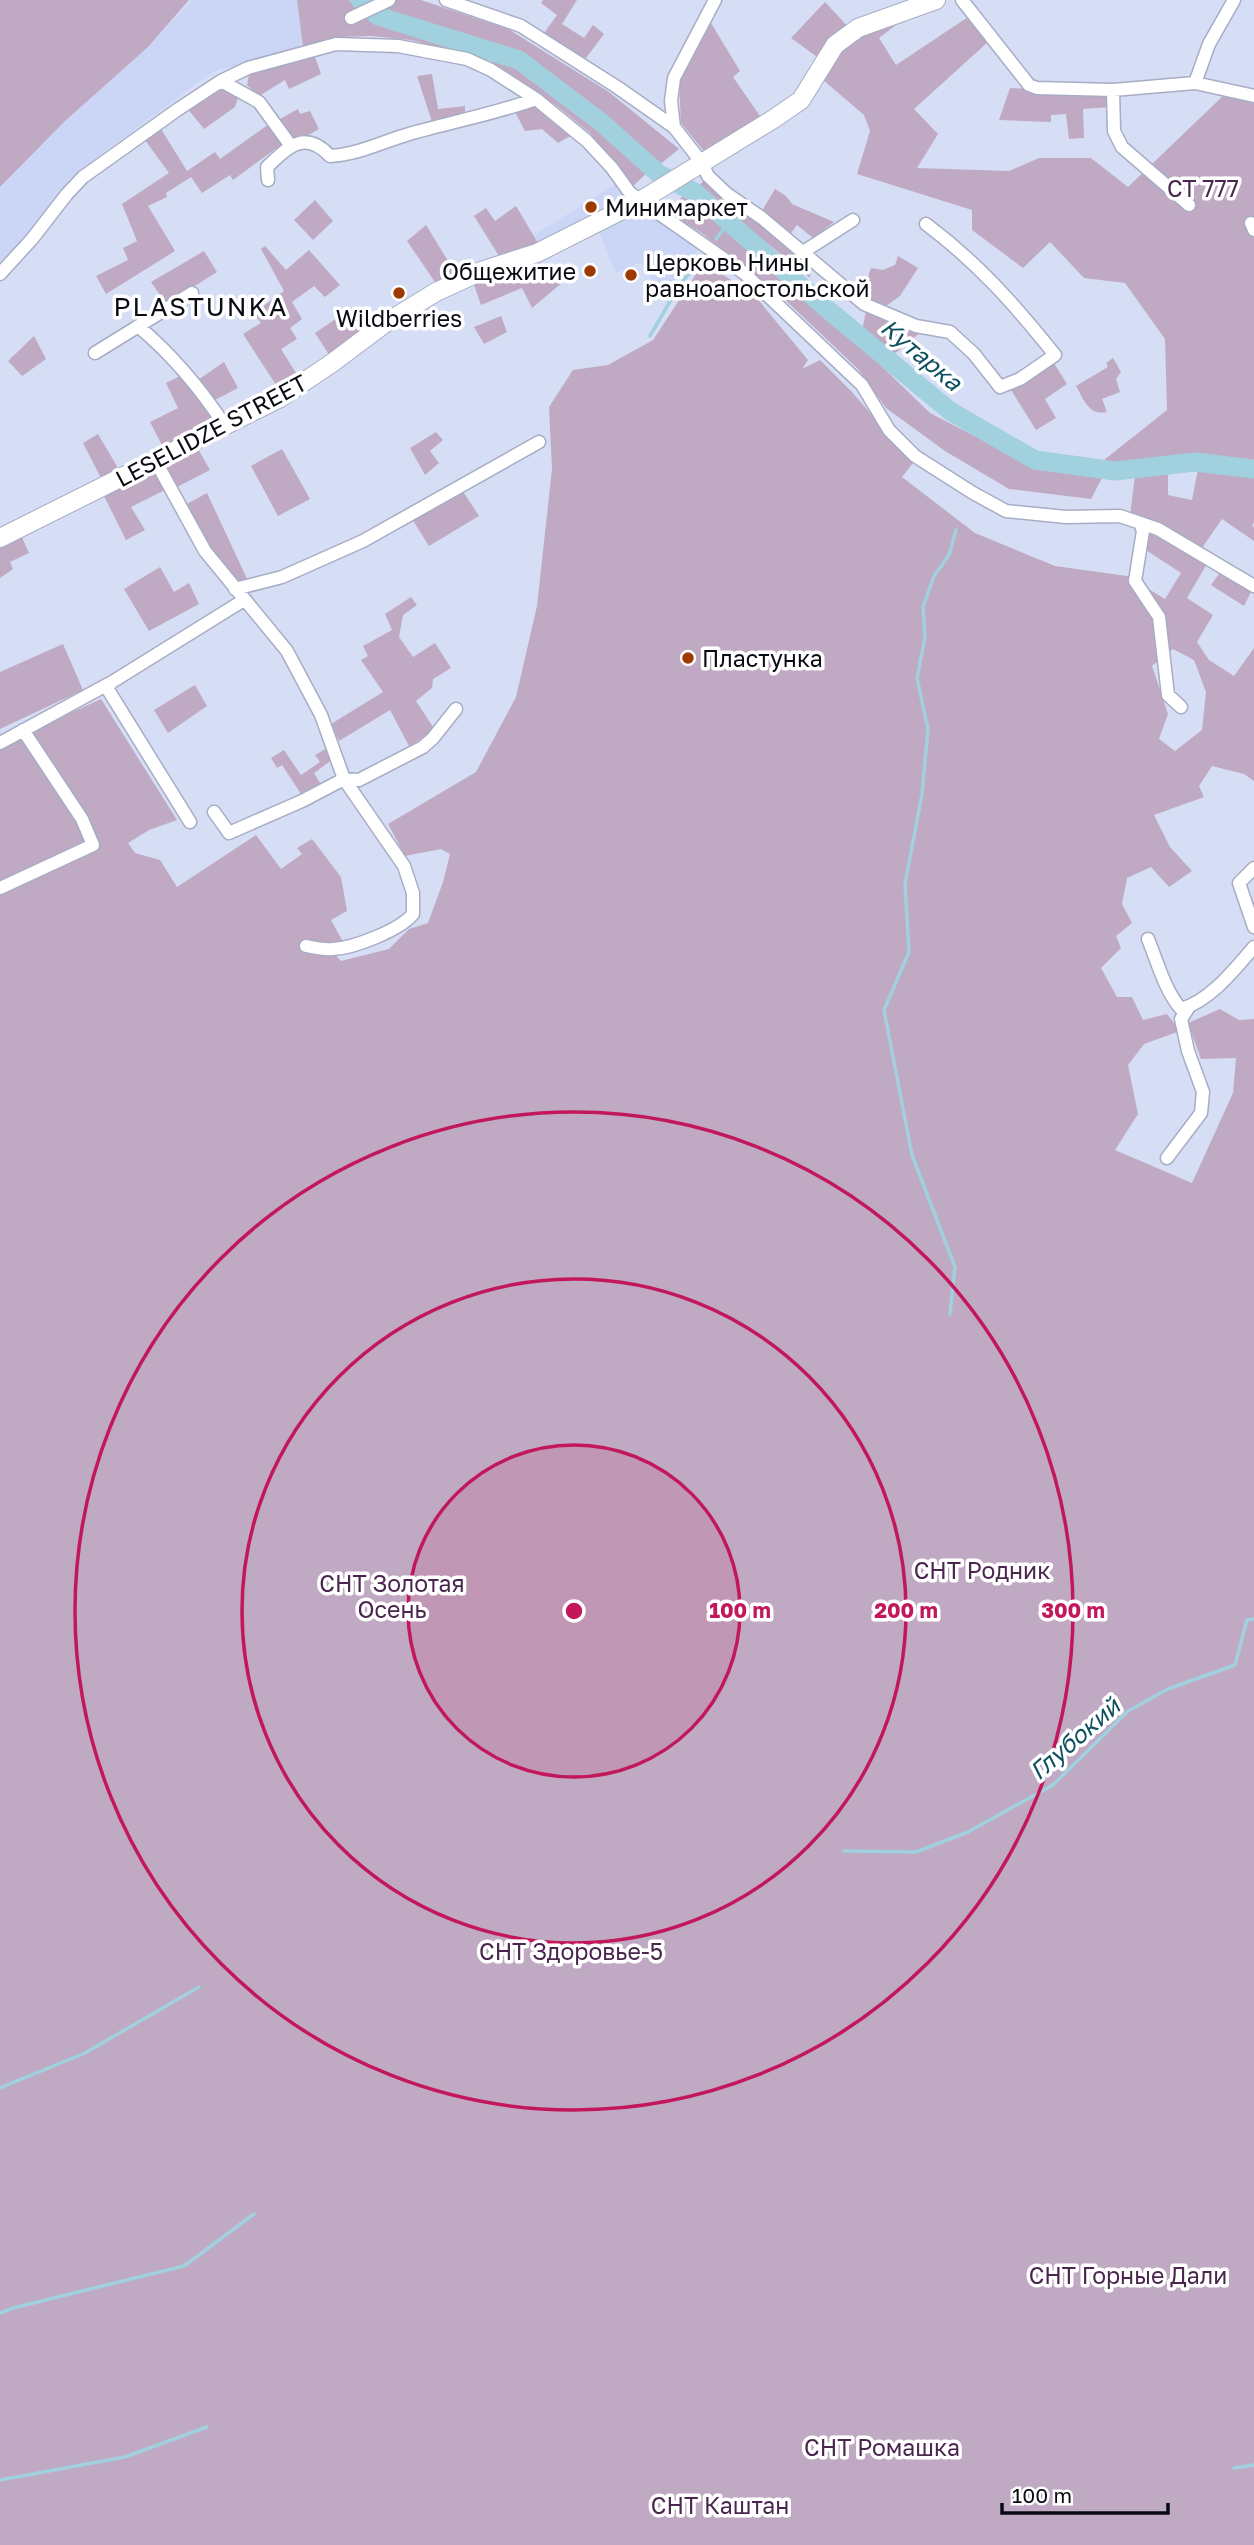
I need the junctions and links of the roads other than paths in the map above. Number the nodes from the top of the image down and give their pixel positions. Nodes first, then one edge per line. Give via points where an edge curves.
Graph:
1 (389, 0) edge
2 (446, 0) edge
3 (715, 0) edge
4 (936, 0) edge
5 (962, 0) edge
6 (1234, 0) edge
7 (351, 18) dead end
8 (221, 81) junction
9 (1195, 83) junction
10 (1113, 90) junction
11 (1254, 95) edge
12 (536, 99) junction
13 (674, 127) junction
14 (290, 146) junction
15 (697, 166) junction
16 (268, 180) dead end
17 (644, 198) junction
18 (1189, 205) dead end
19 (853, 220) dead end
20 (926, 224) dead end
21 (803, 253) junction
22 (0, 274) edge
23 (192, 293) dead end
24 (138, 326) junction
25 (95, 353) dead end
26 (225, 426) junction
27 (539, 442) dead end
28 (155, 460) junction
29 (1140, 523) junction
30 (0, 538) edge
31 (1254, 586) edge
32 (235, 589) junction
33 (244, 600) junction
34 (112, 682) junction
35 (1181, 707) dead end
36 (456, 709) dead end
37 (23, 730) junction
38 (0, 743) edge
39 (344, 779) junction
40 (214, 813) dead end
41 (190, 822) dead end
42 (1254, 867) edge
43 (0, 888) edge
44 (1254, 927) edge
45 (1148, 939) dead end
46 (306, 946) dead end
47 (1254, 947) edge
48 (1189, 1007) junction
49 (1167, 1158) dead end

1 - 7 street
2 - 13 street via 521,26
3 - 13 street via 674,78
4 - 15 street via 858,27 835,45 801,100
5 - 10 street via 1028,85
6 - 9 street via 1209,44
8 - 12 street via 248,68 336,44 398,46 467,59
8 - 14 street via 258,102
8 - 22 street via 83,177
9 - 10 street
9 - 11 street
10 - 18 street via 1114,131 1122,147
12 - 14 street via 352,154 330,156 309,143
12 - 17 street via 587,141 630,192
13 - 15 street
14 - 16 street via 267,167
15 - 17 street, LESELIDZE STREET
15 - 21 street
17 - 26 street, LESELIDZE STREET via 537,253 436,292 280,398
17 - 29 street via 744,273 862,385 889,430 915,456 1006,511 1120,516
19 - 21 street
20 - 21 street via 988,276 1055,355 1000,387 950,332 916,326 864,304
23 - 24 street
24 - 25 street
24 - 26 street via 208,401
26 - 28 street, LESELIDZE STREET
27 - 32 street via 362,541 282,577
28 - 30 street, LESELIDZE STREET
28 - 32 street via 205,551
29 - 31 street via 1200,552
29 - 35 street via 1143,531 1135,581 1159,617 1168,695
32 - 33 street
33 - 34 street
33 - 39 street via 287,651 321,715
34 - 37 street
34 - 41 street via 109,693
36 - 39 street via 423,747 359,780
37 - 38 street
37 - 43 street via 82,819 93,845
39 - 40 street via 229,833
39 - 46 street via 404,866 414,914 407,923 358,943 336,949
42 - 44 street via 1239,883
45 - 48 street via 1176,1003 1181,1009
47 - 48 street via 1230,975
48 - 49 street via 1181,1019 1203,1092 1201,1113

